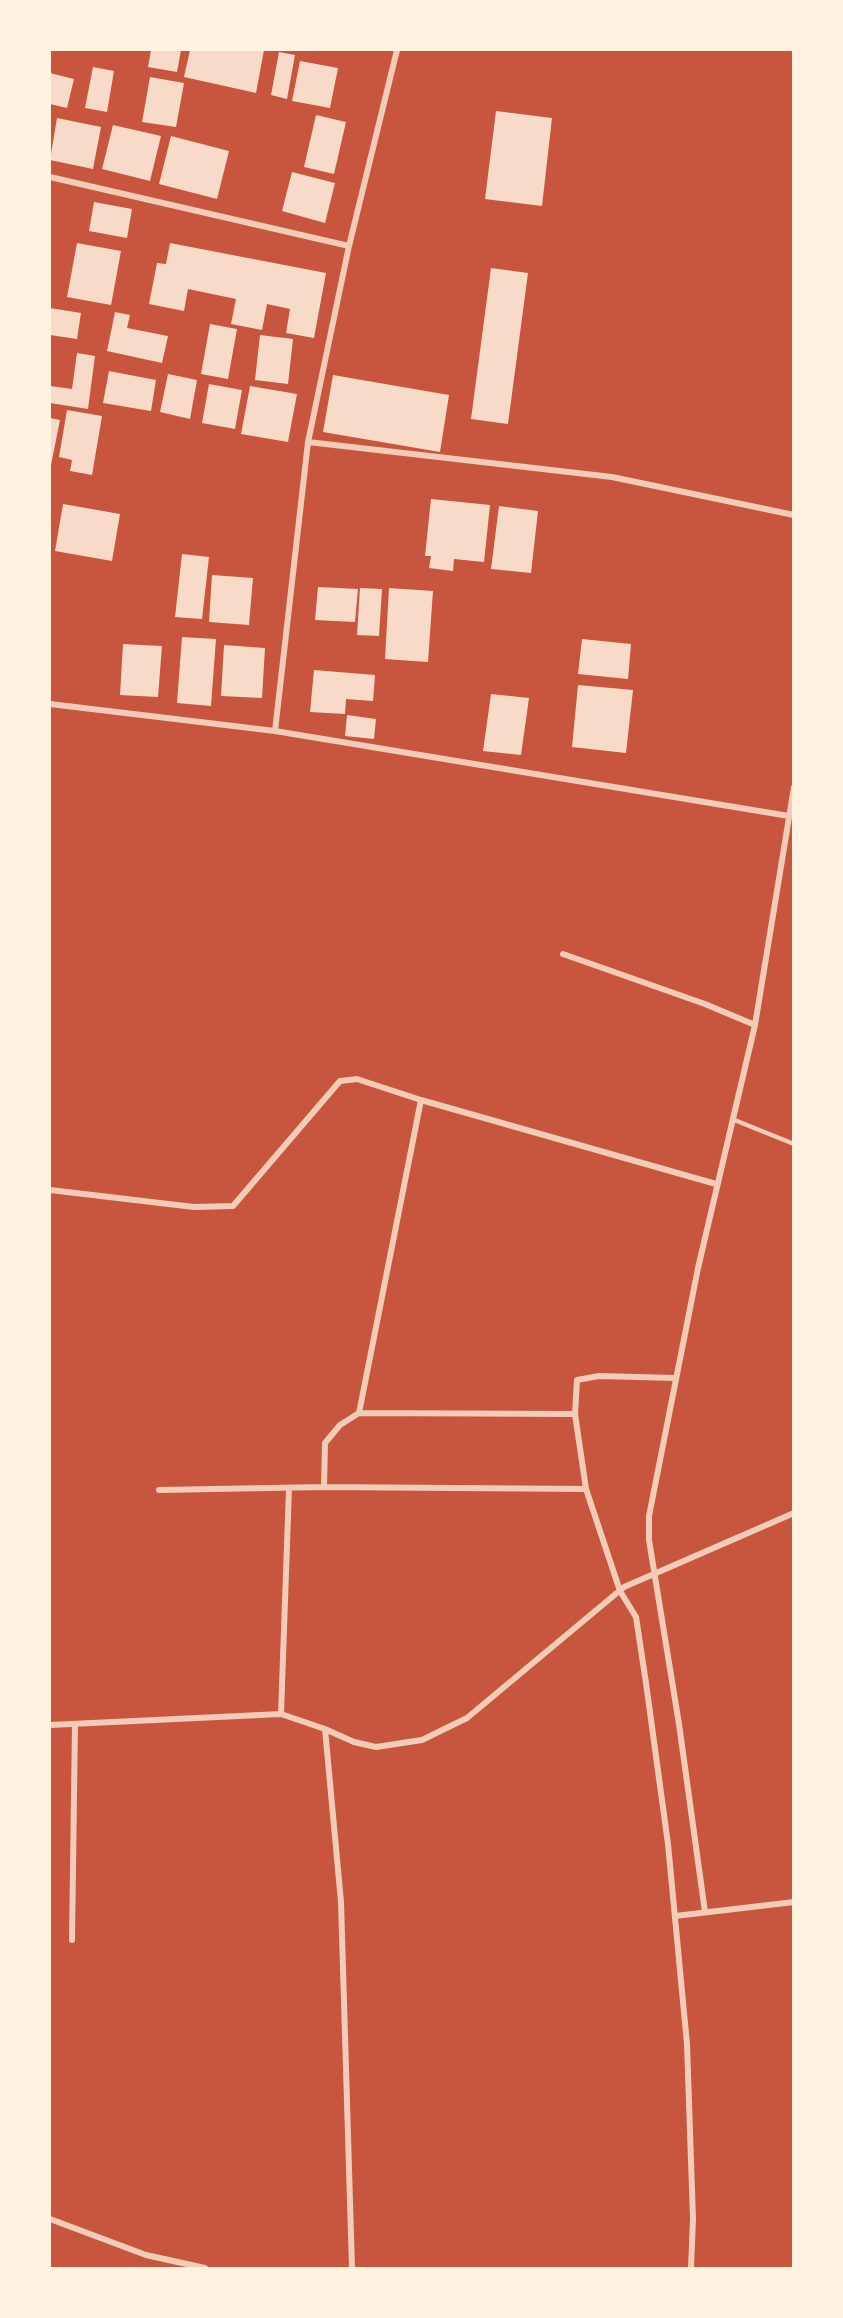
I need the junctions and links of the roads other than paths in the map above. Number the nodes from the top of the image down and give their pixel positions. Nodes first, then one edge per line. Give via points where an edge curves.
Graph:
1 (397, 50) edge
2 (50, 177) edge
3 (349, 246) junction
4 (308, 442) junction
5 (794, 515) edge
6 (50, 704) edge
7 (275, 731) junction
8 (794, 787) edge
9 (789, 816) junction
10 (562, 954) dead end
11 (755, 1025) junction
12 (421, 1100) junction
13 (732, 1119) junction
14 (794, 1144) edge
15 (716, 1184) junction
16 (50, 1190) edge
17 (676, 1378) junction
18 (359, 1413) junction
19 (575, 1414) junction
20 (324, 1487) junction
21 (289, 1488) junction
22 (159, 1490) dead end
23 (586, 1490) junction
24 (794, 1513) edge
25 (654, 1574) junction
26 (622, 1589) junction
27 (281, 1714) junction
28 (75, 1724) junction
29 (50, 1725) edge
30 (325, 1729) junction
31 (794, 1902) edge
32 (702, 1912) junction
33 (675, 1916) junction
34 (72, 1940) dead end
35 (50, 2219) edge
36 (205, 2268) edge
37 (352, 2268) edge
38 (691, 2268) edge

1 - 3 street
2 - 3 street
3 - 4 street
4 - 5 street via 612,477
4 - 7 street
6 - 7 street
7 - 9 street
8 - 9 street
9 - 11 street
10 - 11 street
11 - 13 street
12 - 15 street
12 - 16 street via 357,1078 340,1081 234,1206 194,1207
12 - 18 street
13 - 14 lane
13 - 15 street
15 - 17 street
17 - 19 street via 577,1380
17 - 25 street via 650,1516
18 - 19 street
18 - 20 street via 340,1425 325,1443
19 - 23 street
20 - 21 street
20 - 23 street
21 - 22 street
21 - 27 street
23 - 26 street
24 - 25 street
25 - 26 street
25 - 32 street via 679,1724
26 - 30 street via 467,1718 444,1731 422,1740 376,1747
26 - 33 street via 639,1630
27 - 28 street
27 - 30 street
28 - 29 street
28 - 34 street
30 - 37 street via 341,1902
31 - 32 street
32 - 33 street
33 - 38 street via 691,2113
35 - 36 street via 146,2255

